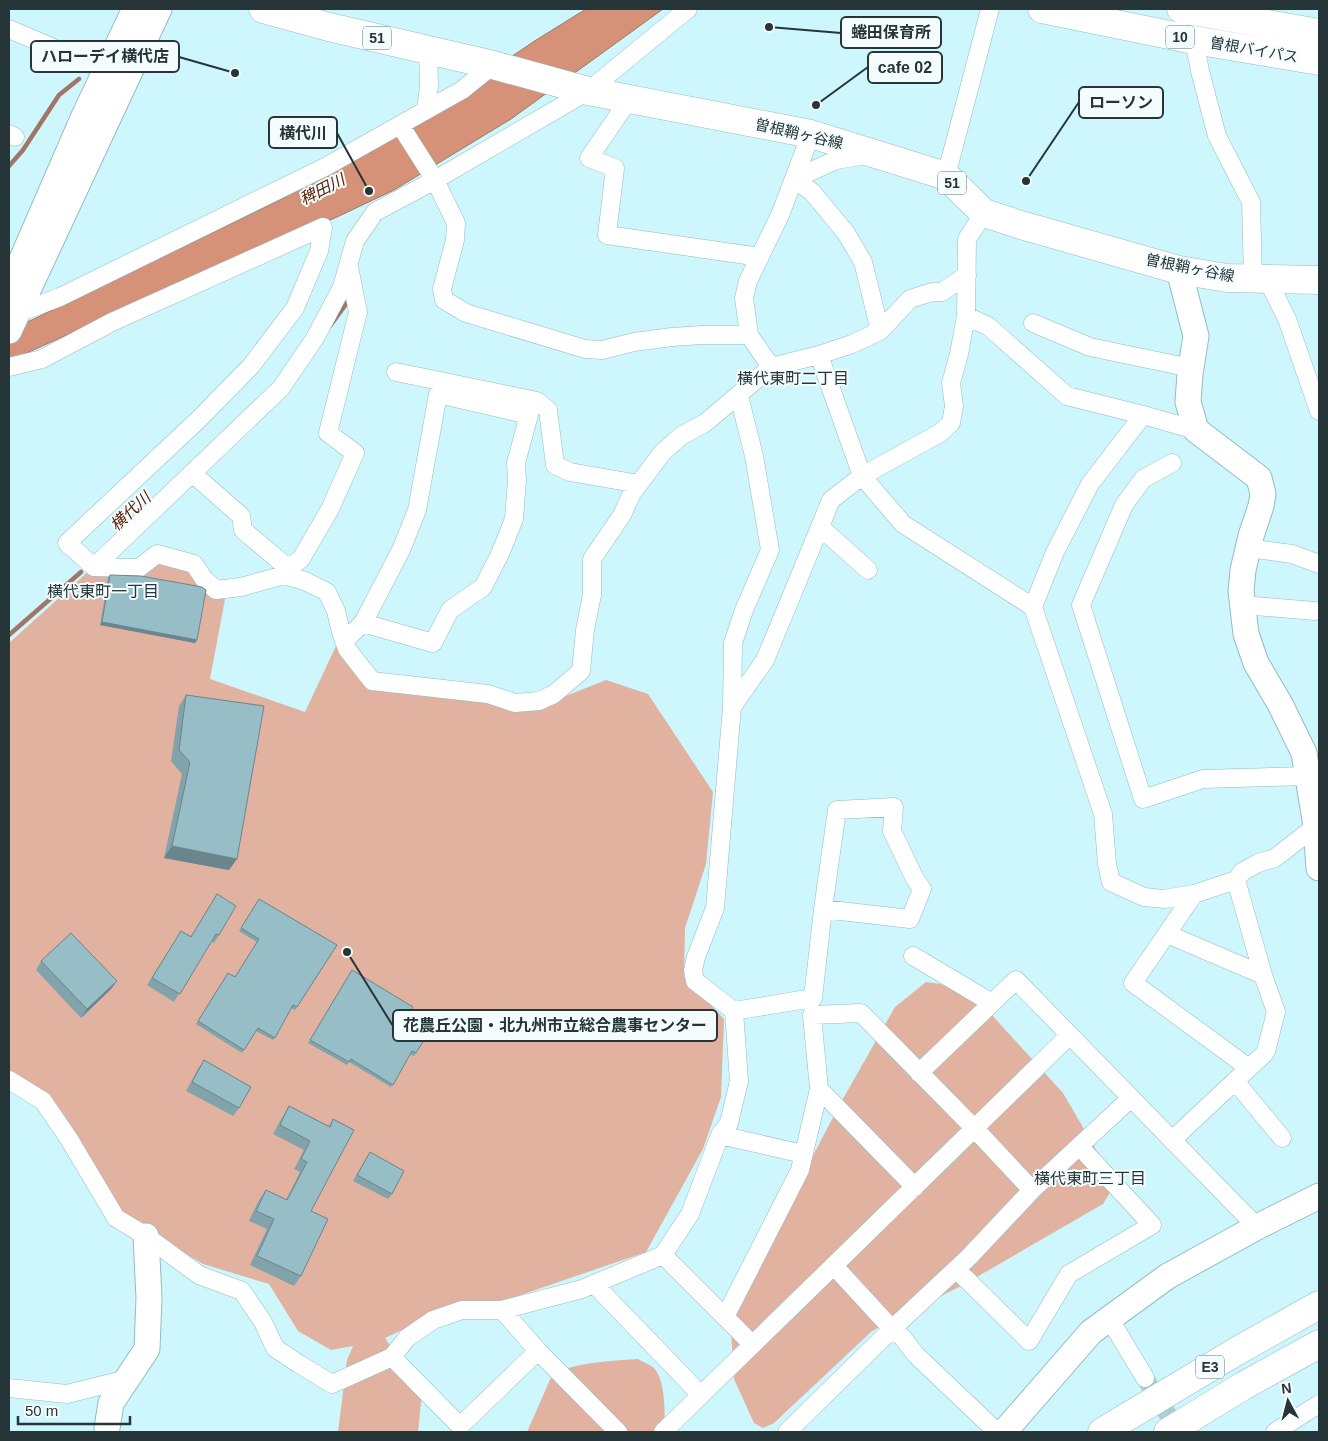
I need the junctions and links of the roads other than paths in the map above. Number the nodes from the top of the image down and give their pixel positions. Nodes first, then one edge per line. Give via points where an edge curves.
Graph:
1 (135, 9) edge
2 (159, 9) edge
3 (263, 9) edge
4 (688, 9) edge
5 (990, 9) edge
6 (1042, 9) edge
7 (1072, 9) edge
8 (1181, 9) edge
9 (1234, 9) edge
10 (1319, 24) edge
11 (9, 29) edge
12 (1319, 33) edge
13 (1194, 40) junction
14 (428, 50) junction
15 (1319, 54) edge
16 (1319, 61) edge
17 (493, 65) junction
18 (105, 70) junction
19 (583, 89) junction
20 (630, 98) junction
21 (426, 110) junction
22 (400, 125) junction
23 (811, 134) junction
24 (875, 154) junction
25 (946, 176) junction
26 (433, 177) junction
27 (794, 179) junction
28 (984, 213) junction
29 (760, 257) junction
30 (31, 261) junction
31 (348, 265) junction
32 (1180, 270) junction
33 (967, 275) junction
34 (1260, 279) junction
35 (1319, 280) edge
36 (13, 313) edge
37 (966, 316) junction
38 (1033, 323) dead end
39 (880, 331) junction
40 (749, 335) junction
41 (820, 355) junction
42 (9, 367) edge
43 (771, 367) junction
44 (1191, 368) junction
45 (396, 372) dead end
46 (738, 396) junction
47 (1319, 411) edge
48 (1143, 415) junction
49 (1196, 430) junction
50 (1172, 463) dead end
51 (192, 473) junction
52 (862, 476) junction
53 (639, 484) junction
54 (820, 527) junction
55 (1248, 548) junction
56 (1319, 564) edge
57 (94, 567) junction
58 (868, 570) dead end
59 (286, 571) junction
60 (1243, 605) junction
61 (1033, 606) junction
62 (1315, 611) dead end
63 (363, 623) junction
64 (344, 641) junction
65 (732, 707) junction
66 (1308, 776) junction
67 (1317, 826) edge
68 (1319, 868) edge
69 (1236, 880) junction
70 (1194, 894) junction
71 (823, 910) junction
72 (1167, 934) junction
73 (913, 956) dead end
74 (1263, 975) junction
75 (992, 1002) junction
76 (734, 1011) junction
77 (1070, 1035) junction
78 (1249, 1068) junction
79 (919, 1073) junction
80 (9, 1080) edge
81 (1235, 1081) junction
82 (819, 1089) junction
83 (1130, 1098) junction
84 (974, 1129) junction
85 (720, 1135) junction
86 (1282, 1138) dead end
87 (1172, 1140) junction
88 (1079, 1146) junction
89 (803, 1154) junction
90 (915, 1187) junction
91 (1032, 1190) junction
92 (1319, 1196) edge
93 (1257, 1227) junction
94 (146, 1236) junction
95 (663, 1255) junction
96 (834, 1266) junction
97 (956, 1269) junction
98 (594, 1284) junction
99 (1319, 1306) edge
100 (502, 1310) junction
101 (725, 1317) junction
102 (1109, 1318) junction
103 (892, 1329) junction
104 (752, 1344) junction
105 (1319, 1344) edge
106 (538, 1351) junction
107 (392, 1357) junction
108 (1145, 1378) tunnel mouth
109 (127, 1380) junction
110 (9, 1388) edge
111 (701, 1395) junction
112 (1319, 1404) edge
113 (456, 1429) edge
114 (107, 1430) edge
115 (618, 1432) edge
116 (664, 1432) edge
117 (787, 1432) edge
118 (997, 1432) edge
119 (1004, 1432) edge
120 (1102, 1432) edge
121 (1168, 1432) edge
122 (1275, 1432) edge

1 - 18 street
2 - 30 street
3 - 14 main road, 曽根鞘ヶ谷線 / 51
4 - 19 street
5 - 25 street
6 - 13 main road, 曽根バイパス / 10
7 - 15 main road
8 - 12 main road
9 - 10 main road
11 - 18 street
13 - 16 main road, 曽根バイパス / 10
13 - 34 street via 1217,136 1251,202
14 - 17 main road, 曽根鞘ヶ谷線 / 51
14 - 21 street
17 - 19 main road, 曽根鞘ヶ谷線 / 51
17 - 21 street via 462,90
18 - 30 street
19 - 20 main road, 曽根鞘ヶ谷線 / 51
19 - 26 street
20 - 23 main road, 曽根鞘ヶ谷線 / 51
20 - 29 street via 589,158 615,168 607,235
21 - 22 street
22 - 26 street
22 - 36 street via 326,167 60,297
23 - 24 main road, 曽根鞘ヶ谷線 / 51
23 - 27 street
24 - 25 main road, 曽根鞘ヶ谷線 / 51
24 - 27 street via 836,160
25 - 28 main road, 曽根鞘ヶ谷線 / 51
26 - 31 street via 375,212 355,241
26 - 40 street via 456,223 455,240 442,289 444,300 466,312 585,349 602,350 634,342 702,334
27 - 29 street
27 - 39 street via 812,192 846,233 863,262
28 - 32 main road, 曽根鞘ヶ谷線 / 51
28 - 33 street via 967,239
29 - 40 street via 744,298
30 - 36 street
31 - 51 street via 342,287 315,338 281,388
31 - 59 street via 358,312 328,433 355,453 330,509 301,559
32 - 34 main road, 曽根鞘ヶ谷線 / 51 via 1227,278
32 - 44 street via 1196,336
33 - 37 street
33 - 39 street via 942,292 910,299
34 - 35 main road, 曽根鞘ヶ谷線 / 51
34 - 47 street via 1287,320
37 - 48 street via 988,326 1067,396
37 - 52 street via 951,383 954,406 951,422 940,432
38 - 44 street via 1090,347
39 - 41 street
40 - 43 street
41 - 43 street
41 - 52 street
42 - 57 street via 42,359 112,322 323,227 319,251 294,308 251,366 67,543
43 - 46 street
44 - 49 street via 1188,402
45 - 53 street via 537,401 548,410 555,465 570,472
46 - 53 street via 705,424 681,436 662,453
46 - 65 street via 754,456 770,550 732,644
48 - 49 street
48 - 61 street via 1090,484 1055,552
49 - 55 street via 1259,478 1263,494
50 - 66 street via 1143,479 1124,505 1081,605 1143,798 1203,779
51 - 57 street
51 - 59 street via 241,516 243,530
52 - 54 street via 831,500
52 - 61 street via 903,524
53 - 64 street via 592,560 592,595 581,671 554,694 539,701 515,703 488,694 372,681
54 - 58 street
54 - 65 street via 764,660
55 - 56 street via 1292,554
55 - 60 street via 1241,591
57 - 59 street via 139,568 157,554 194,564 216,590 241,587
59 - 64 street via 327,592
60 - 62 street
60 - 66 street via 1246,634 1256,663 1304,753
61 - 70 street via 1103,814 1111,882 1144,898 1164,899
63 - 63 street via 433,643 450,610 483,587 514,519 516,463 530,415 438,394 417,510
63 - 64 street
65 - 76 street via 715,908 693,970 695,981
66 - 67 street
67 - 68 street
67 - 69 street via 1275,858 1242,872
69 - 70 street
69 - 74 street
70 - 72 street
71 - 71 street via 910,919 922,889 892,831 894,807 837,810
71 - 76 street via 813,998
72 - 74 street
72 - 78 street via 1133,983
73 - 75 street
74 - 78 street via 1276,1012 1266,1051
75 - 77 street via 1016,980
75 - 79 street
76 - 85 street via 739,1080 729,1123
77 - 83 street
77 - 84 street
78 - 81 street
79 - 82 street via 860,1013 812,1014
79 - 84 street
80 - 94 street via 43,1101 116,1218
81 - 86 street
81 - 87 street
82 - 89 street
82 - 90 street
83 - 87 street
83 - 88 street
84 - 90 street
84 - 91 street
85 - 89 street
85 - 95 street via 690,1214
87 - 93 street
88 - 91 street
88 - 97 street via 1152,1225 1070,1274 1029,1341
89 - 101 street via 800,1170
90 - 96 street
91 - 97 street
92 - 93 street
93 - 102 street via 1168,1276
94 - 107 street via 199,1274 242,1291 263,1322 275,1348 332,1384
94 - 109 street via 147,1349
95 - 98 street
95 - 101 street
96 - 103 street
96 - 104 street
97 - 103 street
98 - 100 street
98 - 111 street
99 - 120 main road, E3
100 - 106 street
100 - 107 street via 462,1310 433,1320 407,1338
101 - 104 street
102 - 108 street
102 - 119 street via 1091,1332
103 - 117 street
103 - 118 street
104 - 111 street
105 - 121 main road, E3
106 - 113 street
106 - 115 street
107 - 113 street
109 - 110 street via 67,1394
109 - 114 street via 111,1403
111 - 116 street
112 - 122 street

